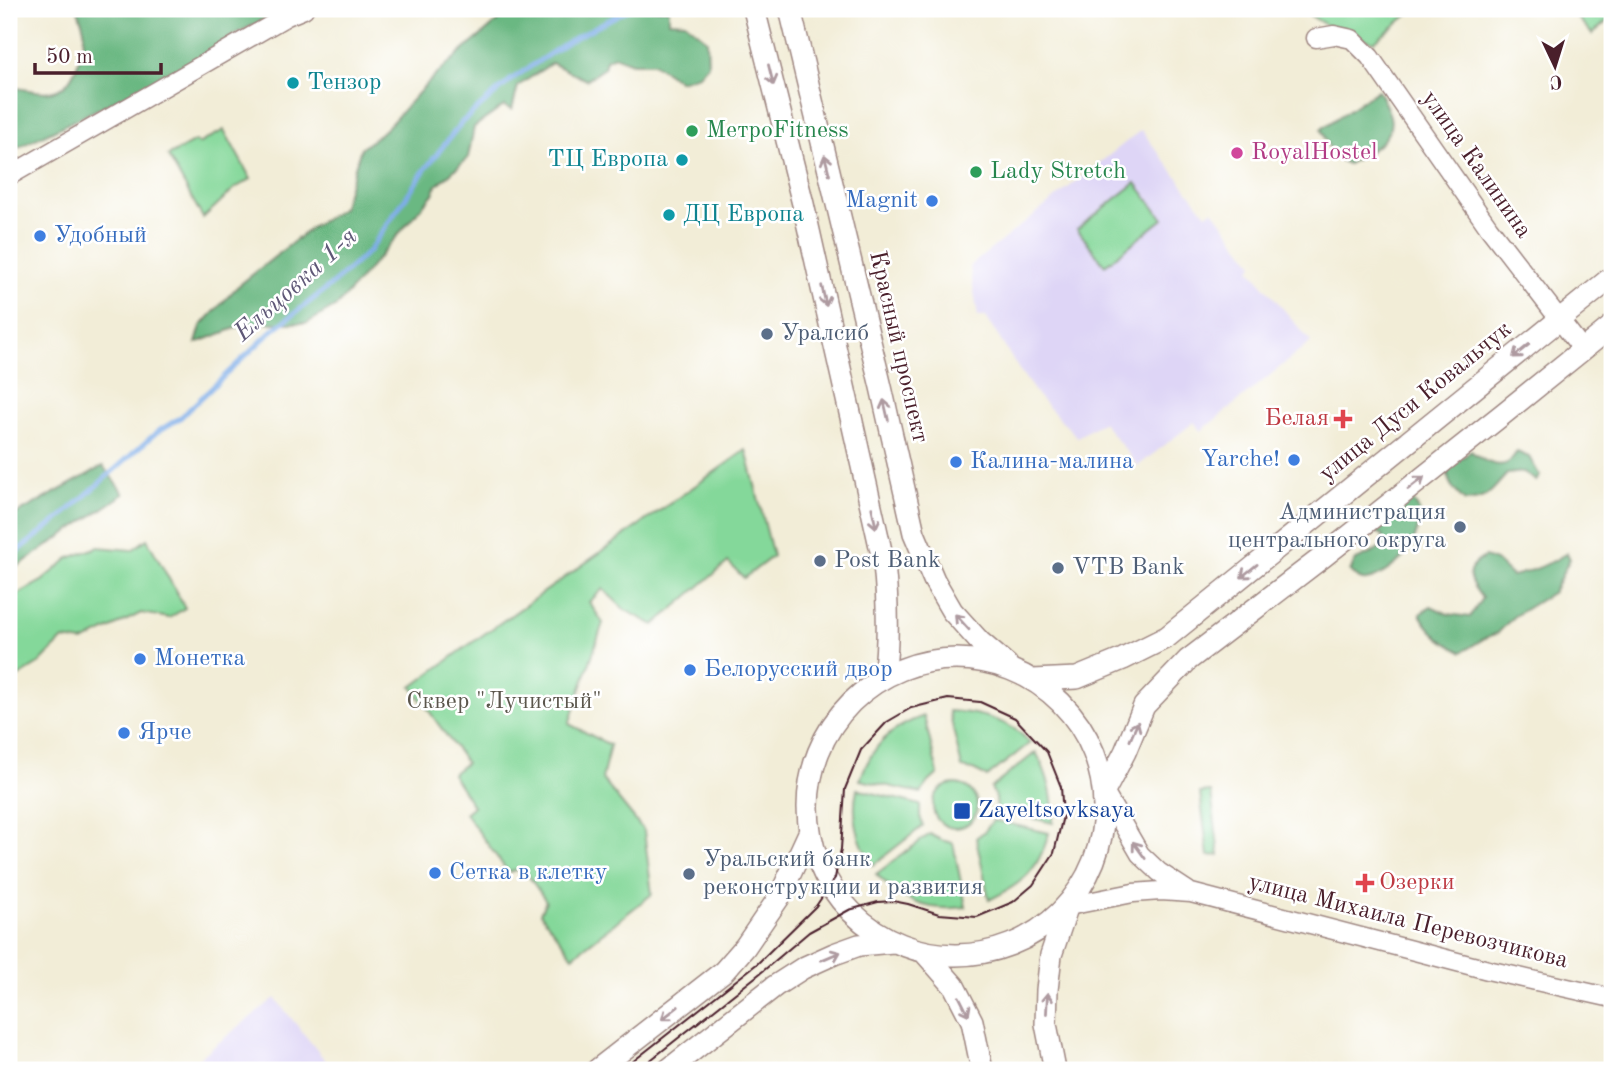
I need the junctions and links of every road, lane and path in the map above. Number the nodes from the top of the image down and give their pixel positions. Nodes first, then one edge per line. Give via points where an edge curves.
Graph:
1 (304, 9) edge
2 (754, 9) edge
3 (790, 9) edge
4 (1316, 38) dead end
5 (9, 176) edge
6 (1612, 277) edge
7 (1559, 321) junction
8 (1612, 326) edge
9 (1583, 350) junction
10 (1011, 669) junction
11 (884, 677) junction
12 (1033, 680) junction
13 (1104, 792) junction
14 (809, 833) junction
15 (1191, 893) junction
16 (1068, 906) junction
17 (893, 942) junction
18 (925, 953) junction
19 (1612, 998) edge
20 (597, 1070) edge
21 (668, 1070) edge
22 (982, 1070) edge
23 (1055, 1070) edge

1 - 5 street
2 -> 11 main road via 884,564 888,644
10 -> 3 main road, Красный проспект via 952,611 914,533
4 - 7 street, улица Калинина via 1352,39 1370,57
6 - 7 main road, улица Дуси Ковальчук
7 - 9 street, улица Калинина
7 -> 12 main road, улица Дуси Ковальчук via 1167,637 1077,678
8 - 9 main road
13 -> 9 main road via 1144,706 1188,660
10 - 11 main road via 980,660 947,659 915,664
10 - 12 main road
11 - 14 main road via 854,699 820,749 807,796
12 - 13 main road via 1068,709 1093,748
15 -> 13 street via 1140,853
13 - 16 main road via 1103,833 1091,872
14 - 17 main road via 825,878 854,916
14 -> 20 main road via 780,896 745,947 723,971
15 - 16 street via 1133,893
15 - 19 street, улица Михаила Перевозчикова
16 - 18 main road via 1038,931 1003,948 964,956
23 -> 16 main road via 1046,1024 1047,990 1051,955
17 - 18 main road
21 -> 17 main road via 803,968 859,945
18 -> 22 main road via 954,986 972,1021

